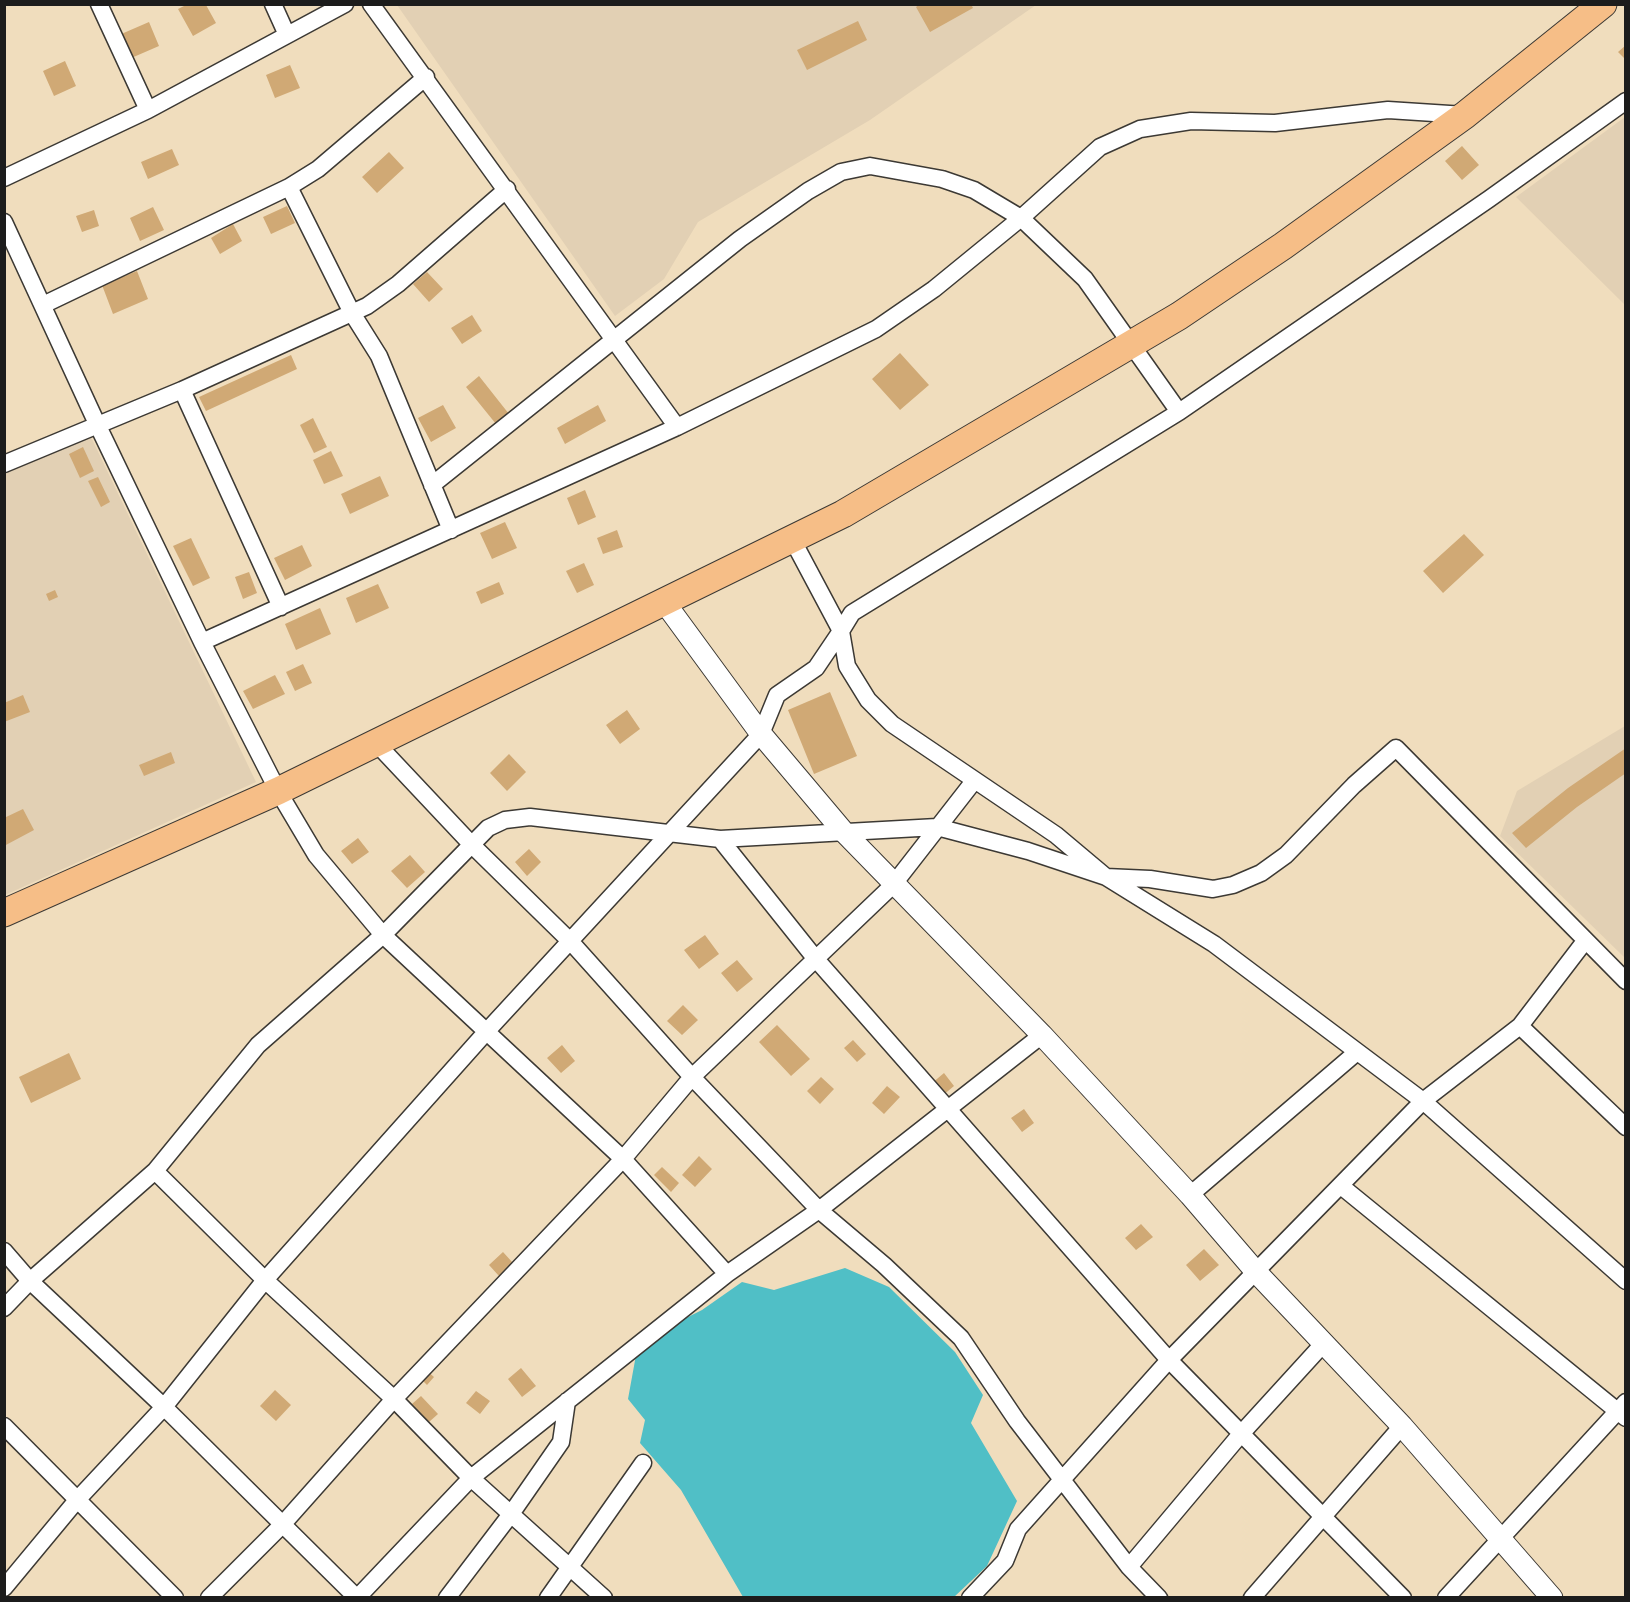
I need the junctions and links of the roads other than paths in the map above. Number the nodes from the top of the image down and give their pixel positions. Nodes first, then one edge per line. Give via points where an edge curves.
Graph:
1 (99, 4) edge
2 (273, 4) edge
3 (345, 4) edge
4 (371, 4) edge
5 (1603, 4) edge
6 (287, 35) junction
7 (426, 77) junction
8 (1626, 102) edge
9 (148, 110) junction
10 (1465, 115) junction
11 (4, 178) edge
12 (289, 187) junction
13 (507, 189) junction
14 (1021, 218) junction
15 (4, 222) edge
16 (43, 305) junction
17 (352, 313) junction
18 (614, 339) junction
19 (1131, 344) junction
20 (182, 390) junction
21 (1179, 412) junction
22 (98, 426) junction
23 (677, 427) junction
24 (4, 464) edge
25 (432, 485) junction
26 (452, 530) junction
27 (792, 539) junction
28 (665, 603) junction
29 (281, 607) junction
30 (841, 631) junction
31 (202, 642) junction
32 (762, 734) junction
33 (376, 743) junction
34 (975, 781) junction
35 (278, 791) junction
36 (937, 827) junction
37 (842, 831) junction
38 (667, 834) junction
39 (720, 839) junction
40 (472, 845) junction
41 (1106, 877) junction
42 (893, 885) junction
43 (4, 913) edge
44 (383, 934) junction
45 (1585, 941) junction
46 (571, 942) junction
47 (815, 958) junction
48 (1626, 981) edge
49 (1520, 1026) junction
50 (486, 1031) junction
51 (1042, 1035) junction
52 (1357, 1052) junction
53 (692, 1077) junction
54 (1423, 1101) junction
55 (950, 1109) junction
56 (1626, 1127) edge
57 (623, 1159) junction
58 (155, 1171) junction
59 (1341, 1186) junction
60 (1190, 1195) junction
61 (819, 1210) junction
62 (4, 1251) edge
63 (1257, 1273) junction
64 (727, 1274) junction
65 (265, 1280) junction
66 (30, 1281) junction
67 (1626, 1281) edge
68 (4, 1308) edge
69 (1323, 1343) junction
70 (1169, 1360) junction
71 (394, 1399) junction
72 (567, 1401) junction
73 (164, 1407) junction
74 (1623, 1411) edge
75 (4, 1426) edge
76 (1402, 1426) junction
77 (1240, 1435) junction
78 (643, 1463) dead end
79 (471, 1478) junction
80 (1061, 1479) junction
81 (77, 1500) junction
82 (511, 1514) junction
83 (1322, 1516) junction
84 (282, 1525) junction
85 (1498, 1538) junction
86 (570, 1567) junction
87 (1129, 1567) junction
88 (4, 1588) edge
89 (357, 1597) edge
90 (175, 1598) edge
91 (209, 1598) edge
92 (447, 1598) edge
93 (548, 1598) edge
94 (604, 1598) edge
95 (970, 1598) edge
96 (1159, 1598) edge
97 (1252, 1598) edge
98 (1402, 1598) edge
99 (1446, 1598) edge
100 (1552, 1598) edge

1 - 9 street
2 - 6 street
3 - 6 street
4 - 7 street
5 - 10 highway
6 - 9 street
7 - 12 street via 318,169
7 - 13 street
8 - 21 street
9 - 11 street
10 - 14 street via 1388,110 1275,123 1191,122 1140,129 1100,147
10 - 19 highway via 1283,246
12 - 16 street
12 - 17 street
13 - 17 street via 398,284
13 - 18 street
14 - 18 street via 974,190 942,179 870,166 840,172 740,239
14 - 19 street via 1085,279
14 - 23 street via 934,289 876,329
15 - 16 street
16 - 22 street
17 - 20 street
17 - 25 street via 379,356
18 - 23 street
18 - 25 street
19 - 21 street
19 - 27 highway via 969,442
20 - 22 street
20 - 29 street
21 - 30 street via 852,613
22 - 24 street
22 - 31 street
23 - 26 street
25 - 26 street
26 - 29 street
27 - 28 highway
27 - 30 street
28 - 32 street
28 - 33 highway
29 - 31 street
30 - 32 street via 816,668 777,694
30 - 34 street via 847,666 868,700 892,724
31 - 35 street
32 - 37 street
32 - 38 street
33 - 35 highway
33 - 40 street
34 - 36 street
34 - 41 street via 1056,835
35 - 43 highway
35 - 44 street via 316,855
36 - 37 street
36 - 41 street
36 - 42 street
37 - 39 street
37 - 42 street
38 - 39 street
38 - 40 street via 530,818 505,820 488,828
38 - 46 street
39 - 47 street
40 - 44 street
40 - 46 street
41 - 45 street via 1213,889 1252,877 1286,855 1396,748
41 - 52 street via 1214,944
42 - 47 street
42 - 51 street
44 - 50 street
44 - 58 street via 258,1045
45 - 48 street
45 - 49 street
46 - 50 street
46 - 53 street
47 - 53 street
47 - 55 street
49 - 54 street
49 - 56 street
50 - 57 street
50 - 65 street
51 - 55 street
51 - 60 street
52 - 54 street
52 - 60 street
53 - 57 street
53 - 61 street
54 - 59 street
54 - 67 street
55 - 61 street
55 - 70 street
57 - 64 street
57 - 71 street
58 - 65 street
58 - 66 street
59 - 63 street
59 - 74 street
60 - 63 street
61 - 64 street
61 - 80 street via 961,1338
62 - 66 street
63 - 69 street
63 - 70 street
64 - 72 street
65 - 71 street
65 - 73 street
66 - 68 street
66 - 73 street
69 - 76 street
69 - 77 street
70 - 77 street
70 - 80 street
71 - 79 street
71 - 84 street
72 - 79 street
72 - 82 street via 561,1442
73 - 81 street
73 - 84 street
74 - 85 street
75 - 81 street
76 - 83 street
76 - 85 street
77 - 83 street
77 - 87 street
78 - 86 street
79 - 82 street
79 - 89 street
80 - 87 street
80 - 95 street via 1018,1529 1005,1561
81 - 88 street
81 - 90 street
82 - 86 street
82 - 92 street
83 - 97 street
83 - 98 street
84 - 89 street
84 - 91 street
85 - 99 street
85 - 100 street
86 - 93 street
86 - 94 street
87 - 96 street

